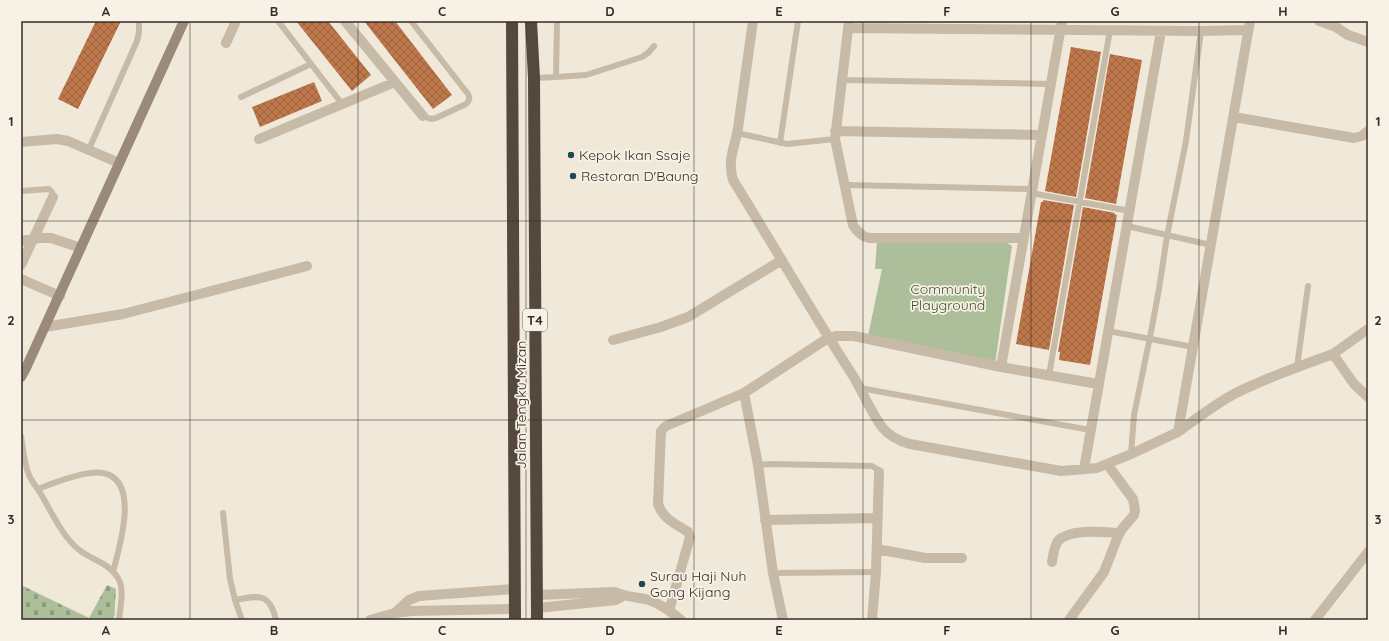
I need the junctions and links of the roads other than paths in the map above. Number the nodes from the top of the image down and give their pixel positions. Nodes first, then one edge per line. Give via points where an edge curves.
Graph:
1 (139, 21) edge
2 (184, 21) edge
3 (236, 21) edge
4 (278, 21) edge
5 (346, 21) edge
6 (411, 21) edge
7 (512, 21) edge
8 (531, 21) edge
9 (557, 21) edge
10 (753, 21) edge
11 (798, 21) edge
12 (1319, 21) edge
13 (849, 25) edge
14 (1062, 25) edge
15 (1249, 25) edge
16 (1110, 30) junction
17 (1161, 31) junction
18 (1202, 31) junction
19 (1368, 42) edge
20 (226, 43) dead end
21 (654, 46) dead end
22 (312, 64) junction
23 (556, 77) junction
24 (534, 78) junction
25 (842, 80) junction
26 (395, 82) junction
27 (1051, 84) junction
28 (241, 97) dead end
29 (342, 104) junction
30 (423, 116) joint
31 (1234, 117) junction
32 (1368, 131) edge
33 (737, 133) junction
34 (835, 135) junction
35 (1042, 135) junction
36 (259, 140) dead end
37 (21, 142) edge
38 (780, 143) junction
39 (89, 149) junction
40 (119, 163) junction
41 (846, 185) junction
42 (1032, 191) junction
43 (21, 192) edge
44 (53, 196) joint
45 (1079, 202) junction
46 (1130, 211) junction
47 (1127, 226) junction
48 (1167, 236) junction
49 (1023, 238) junction
50 (34, 239) junction
51 (21, 241) edge
52 (1211, 245) junction
53 (81, 248) junction
54 (782, 260) junction
55 (21, 265) edge
56 (307, 266) dead end
57 (21, 279) edge
58 (1308, 286) dead end
59 (60, 296) junction
60 (45, 327) junction
61 (1368, 329) edge
62 (1108, 331) junction
63 (828, 338) junction
64 (1150, 338) junction
65 (613, 340) dead end
66 (1193, 347) junction
67 (1333, 354) junction
68 (1001, 367) junction
69 (1297, 367) junction
70 (1049, 375) junction
71 (21, 377) edge
72 (1098, 384) junction
73 (860, 388) junction
74 (744, 393) junction
75 (1368, 397) edge
76 (1090, 430) junction
77 (1178, 432) junction
78 (21, 436) edge
79 (1130, 454) junction
80 (1107, 464) junction
81 (758, 465) junction
82 (1084, 469) junction
83 (879, 472) joint
84 (38, 489) junction
85 (223, 513) dead end
86 (878, 518) junction
87 (765, 520) junction
88 (1119, 533) junction
89 (877, 549) junction
90 (1368, 552) edge
91 (962, 558) dead end
92 (1052, 562) dead end
93 (113, 572) junction
94 (876, 572) junction
95 (773, 574) junction
96 (514, 589) junction
97 (537, 595) junction
98 (623, 596) junction
99 (235, 600) junction
100 (409, 600) junction
101 (669, 611) junction
102 (395, 613) junction
103 (515, 614) edge
104 (537, 614) edge
105 (412, 616) edge
106 (119, 620) edge
107 (241, 620) edge
108 (276, 620) edge
109 (370, 620) edge
110 (681, 620) edge
111 (783, 620) edge
112 (872, 620) edge
113 (1070, 620) edge
114 (1315, 620) edge

1 - 39 lane via 137,41
2 - 40 street
3 - 20 street
4 - 22 lane
5 - 26 street
6 - 30 lane via 470,98 466,104 436,118
7 - 96 highway, Jalan Tengku Mizan / T4
8 - 24 highway, Jalan Tengku Mizan / T4
9 - 23 lane
10 - 33 street
11 - 38 lane
12 - 19 street via 1336,26 1348,35
13 - 14 street
13 - 25 street
14 - 16 street
14 - 27 street
15 - 18 street
15 - 31 street
16 - 17 street
16 - 45 lane
17 - 18 street
17 - 46 street
18 - 48 lane via 1186,141
21 - 23 lane via 642,57 586,76
22 - 28 lane
22 - 29 lane
23 - 24 lane
24 - 97 highway, Jalan Tengku Mizan / T4
25 - 27 lane
25 - 34 street
26 - 29 street
26 - 30 street
27 - 35 street
29 - 36 street
31 - 32 street via 1354,138
31 - 52 street
33 - 38 lane
33 - 54 street via 730,159 733,180
34 - 35 street
34 - 38 lane
34 - 41 street
35 - 42 street
37 - 39 street via 57,139
39 - 40 street
40 - 53 street
41 - 42 lane
41 - 49 street via 853,225 857,232 869,238
42 - 45 lane
42 - 49 street
43 - 44 lane via 49,189
44 - 50 street
45 - 46 lane
45 - 70 lane
46 - 47 street
47 - 48 lane
47 - 62 street
48 - 52 lane
48 - 64 lane
49 - 68 street
50 - 51 street
50 - 53 street via 51,238
50 - 55 street
52 - 66 street
53 - 59 street
54 - 63 street
54 - 65 street via 688,317
56 - 60 street via 123,314
57 - 59 street
58 - 69 lane
59 - 60 street
60 - 71 street
61 - 67 street
62 - 64 lane
62 - 72 street
63 - 68 street via 854,336
63 - 73 street
63 - 74 street
64 - 66 lane
64 - 79 lane via 1134,415
66 - 77 street
67 - 69 street
67 - 75 street via 1354,384
68 - 70 street
69 - 77 street via 1235,394
70 - 72 street
72 - 76 street
73 - 76 lane
73 - 82 street via 882,426 902,442 1061,471
74 - 81 street
74 - 101 street via 661,430 658,504 664,516 688,532 690,537
76 - 82 street
77 - 79 street
78 - 84 lane via 29,475
79 - 80 street
80 - 82 street
80 - 88 street via 1135,504 1134,515
81 - 83 lane via 872,466
81 - 87 street
83 - 86 street
84 - 93 lane via 67,538 77,549
84 - 93 lane via 84,474 102,473 114,477 122,488 126,503
85 - 99 lane via 230,579
86 - 87 street
86 - 89 street
87 - 95 street
88 - 92 street via 1091,532 1065,536 1057,542
88 - 113 street via 1104,572
89 - 91 street via 925,558
89 - 94 street
90 - 114 street
93 - 106 lane via 121,586
94 - 95 lane
94 - 112 street
95 - 111 street
96 - 100 street via 419,596
96 - 103 highway, Jalan Tengku Mizan / T4
97 - 98 street via 615,592
97 - 104 highway, Jalan Tengku Mizan / T4
98 - 101 street via 651,601
98 - 104 street via 616,600
99 - 107 lane
99 - 108 lane via 262,598 272,606
100 - 102 street
100 - 105 street
101 - 110 street
102 - 105 street
102 - 109 street
103 - 105 street

